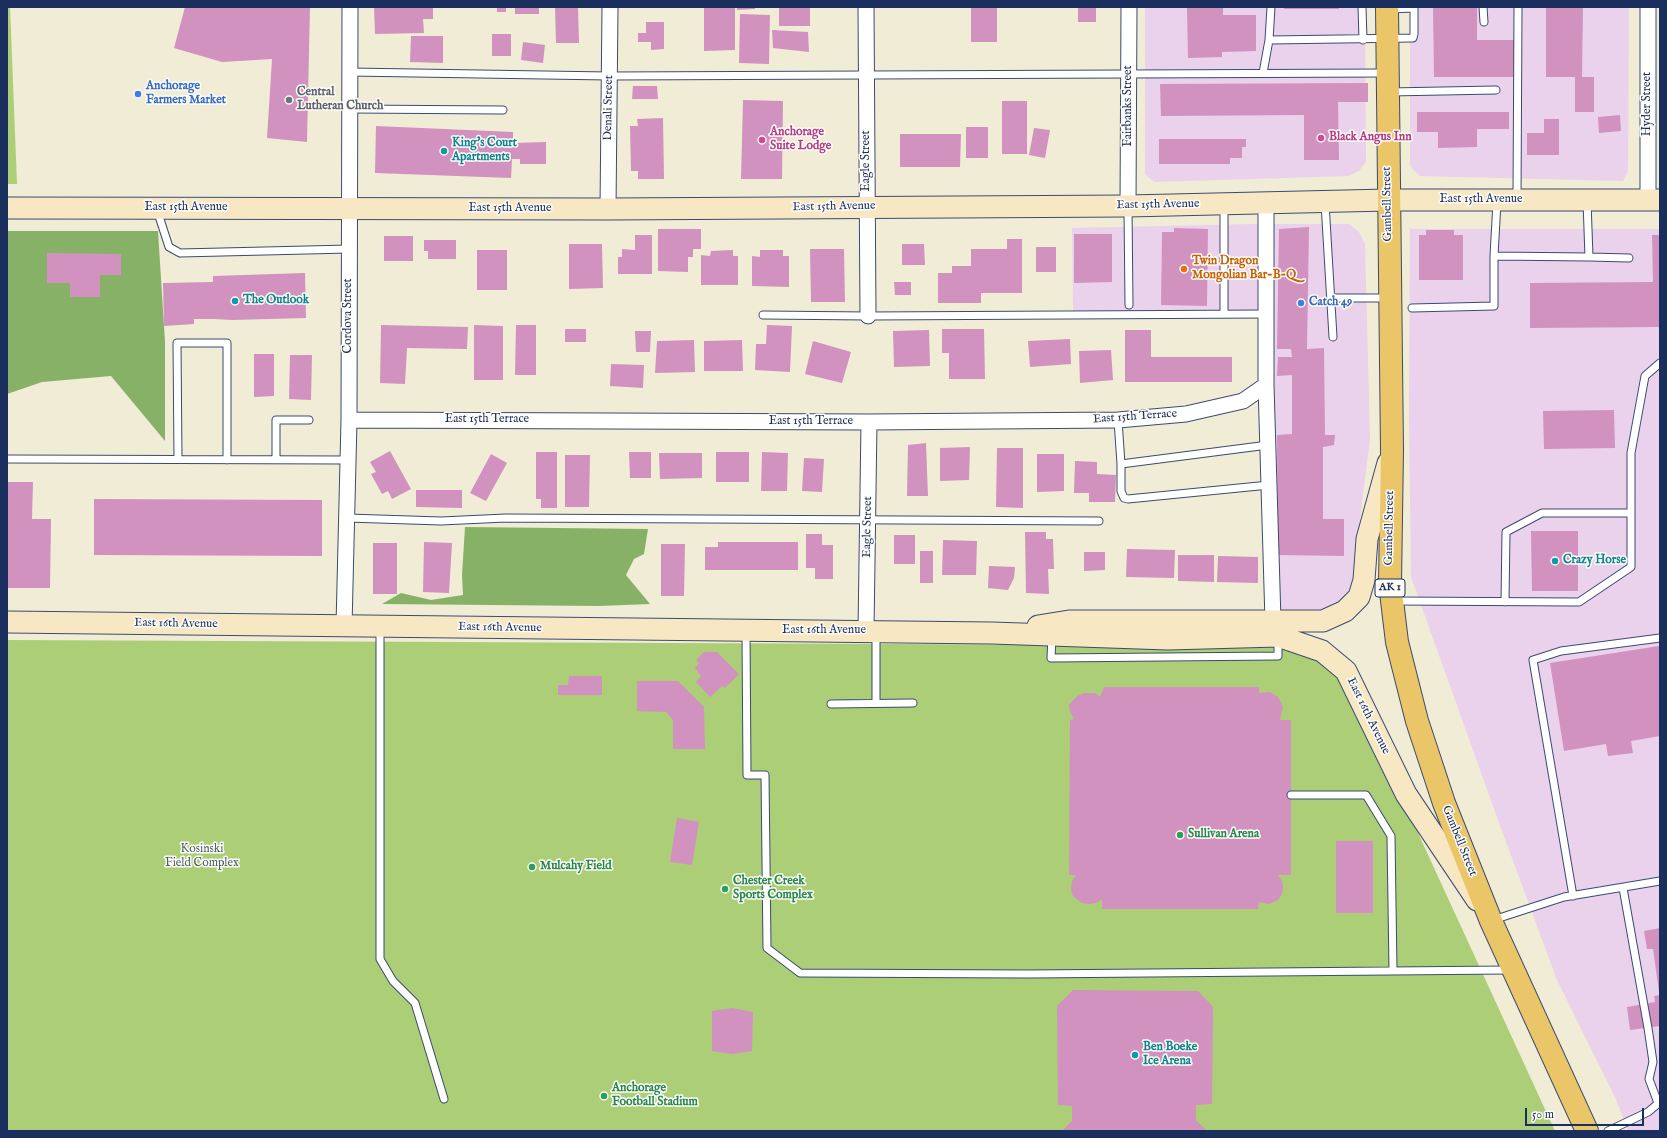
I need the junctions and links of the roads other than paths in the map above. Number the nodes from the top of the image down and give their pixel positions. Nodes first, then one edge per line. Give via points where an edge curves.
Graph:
1 (350, 7) edge
2 (610, 7) edge
3 (866, 7) edge
4 (1129, 7) edge
5 (1271, 7) edge
6 (1362, 7) edge
7 (1483, 7) edge
8 (1518, 7) edge
9 (1648, 7) edge
10 (1387, 8) edge
11 (1414, 8) edge
12 (1484, 22) dead end
13 (1387, 39) junction
14 (1269, 40) junction
15 (1363, 40) junction
16 (350, 72) junction
17 (1263, 73) junction
18 (1129, 74) junction
19 (866, 75) junction
20 (609, 76) junction
21 (1387, 82) junction
22 (1496, 90) dead end
23 (350, 109) junction
24 (503, 110) dead end
25 (1388, 200) junction
26 (1507, 200) junction
27 (1654, 200) edge
28 (1325, 201) junction
29 (1587, 201) junction
30 (1266, 202) junction
31 (1224, 203) junction
32 (1128, 206) junction
33 (868, 207) junction
34 (7, 208) edge
35 (156, 208) junction
36 (349, 208) junction
37 (608, 209) junction
38 (349, 249) junction
39 (1494, 256) junction
40 (1589, 257) junction
41 (1629, 258) dead end
42 (1331, 298) junction
43 (1389, 298) junction
44 (1129, 305) dead end
45 (1412, 308) dead end
46 (1224, 314) junction
47 (1266, 314) junction
48 (763, 315) dead end
49 (868, 316) junction
50 (1333, 338) dead end
51 (1660, 363) edge
52 (1266, 385) junction
53 (309, 420) dead end
54 (349, 420) junction
55 (1118, 420) junction
56 (869, 422) junction
57 (1268, 445) junction
58 (1392, 450) junction
59 (7, 459) edge
60 (178, 459) junction
61 (227, 460) junction
62 (276, 460) junction
63 (348, 460) junction
64 (1121, 464) junction
65 (1269, 485) junction
66 (1631, 513) junction
67 (347, 518) junction
68 (868, 520) junction
69 (1099, 521) dead end
70 (1392, 601) junction
71 (1505, 602) junction
72 (7, 622) edge
73 (344, 626) junction
74 (380, 627) junction
75 (1276, 629) junction
76 (746, 630) junction
77 (871, 631) junction
78 (992, 633) junction
79 (1660, 638) edge
80 (913, 703) dead end
81 (831, 704) dead end
82 (876, 704) junction
83 (1291, 795) dead end
84 (1660, 881) edge
85 (1623, 888) junction
86 (1573, 896) junction
87 (1491, 921) junction
88 (1514, 970) junction
89 (1393, 971) junction
90 (444, 1099) dead end
91 (1659, 1103) edge
92 (1587, 1131) edge
93 (1608, 1131) edge

1 - 16 street, Cordova Street
2 - 20 street, Denali Street
3 - 19 street, Eagle Street
4 - 18 street, Fairbanks Street
5 - 14 lane
6 - 15 lane
7 - 12 lane
8 - 26 lane via 1516,179
9 - 27 street, Hyder Street
10 - 11 lane
10 - 13 highway, Gambell Street / AK 1
11 - 13 lane via 1413,38
13 - 15 lane
13 - 21 highway, Gambell Street / AK 1
14 - 15 lane
14 - 17 lane
16 - 20 lane
16 - 23 street, Cordova Street
17 - 18 lane
17 - 21 lane
18 - 19 lane
18 - 32 street, Fairbanks Street
19 - 20 lane
19 - 33 street, Eagle Street
20 - 37 street, Denali Street
21 - 22 lane
21 - 25 highway, Gambell Street / AK 1
23 - 24 lane
23 - 36 street, Cordova Street
25 - 26 street, East 15th Avenue
25 - 28 street, East 15th Avenue
25 - 43 highway, Gambell Street / AK 1
26 - 29 street, East 15th Avenue
26 - 39 lane
27 - 29 street, East 15th Avenue
28 - 30 street, East 15th Avenue
28 - 42 lane
29 - 40 lane
30 - 31 street, East 15th Avenue
30 - 47 street
31 - 32 street, East 15th Avenue
31 - 46 lane
32 - 33 street, East 15th Avenue
32 - 44 lane
33 - 37 street, East 15th Avenue
33 - 49 street, Eagle Street
34 - 35 street, East 15th Avenue
35 - 36 street, East 15th Avenue
35 - 38 lane via 169,247 180,253
36 - 37 street, East 15th Avenue
36 - 38 street, Cordova Street
38 - 54 street, Cordova Street
39 - 40 lane
39 - 45 lane via 1494,306
40 - 41 lane
42 - 43 lane
42 - 50 lane
43 - 58 highway, Gambell Street / AK 1
46 - 47 lane
46 - 49 lane
47 - 52 street
48 - 49 lane
51 - 66 lane via 1645,376 1631,453
52 - 55 street, East 15th Terrace via 1243,401 1186,414
52 - 57 street
53 - 62 lane via 276,420
54 - 56 street, East 15th Terrace
54 - 63 street, Cordova Street
55 - 56 street, East 15th Terrace
55 - 64 lane
56 - 68 street, Eagle Street
57 - 64 lane
57 - 65 street
58 - 70 highway, Gambell Street / AK 1
58 - 75 street, East 16th Avenue via 1367,539 1364,580 1359,597 1345,611 1323,621
59 - 60 lane
60 - 61 lane
60 - 61 lane via 177,343 227,343
61 - 62 lane
62 - 63 lane
63 - 67 street, Cordova Street
64 - 65 lane via 1121,491 1124,498 1128,499
65 - 75 street
66 - 71 lane via 1631,567 1579,602
66 - 71 lane via 1542,513 1506,532
67 - 68 lane via 441,521 506,518
67 - 73 street, Cordova Street
68 - 69 lane
68 - 77 street, Eagle Street
70 - 71 lane
70 - 87 highway, Gambell Street / AK 1 via 1396,642 1417,721 1444,803
72 - 73 street, East 16th Avenue
73 - 74 street, East 16th Avenue
74 - 76 street, East 16th Avenue
74 - 90 lane via 380,959 394,981 415,1003
75 - 78 street, East 16th Avenue via 1168,639
75 - 78 street, East 16th Avenue via 1069,621
75 - 87 street, East 16th Avenue via 1322,651 1346,671 1406,794
76 - 77 street, East 16th Avenue
76 - 89 lane via 747,775 765,775 767,948 800,973
77 - 78 street, East 16th Avenue
77 - 82 lane
79 - 86 lane via 1561,651 1533,660
80 - 82 lane
81 - 82 lane
83 - 89 lane via 1366,795 1390,836
84 - 85 lane
85 - 86 lane
85 - 91 lane via 1653,1062 1649,1079
86 - 87 lane
87 - 88 highway, Gambell Street / AK 1
88 - 89 lane
88 - 92 highway, Gambell Street / AK 1
91 - 93 lane via 1648,1112

